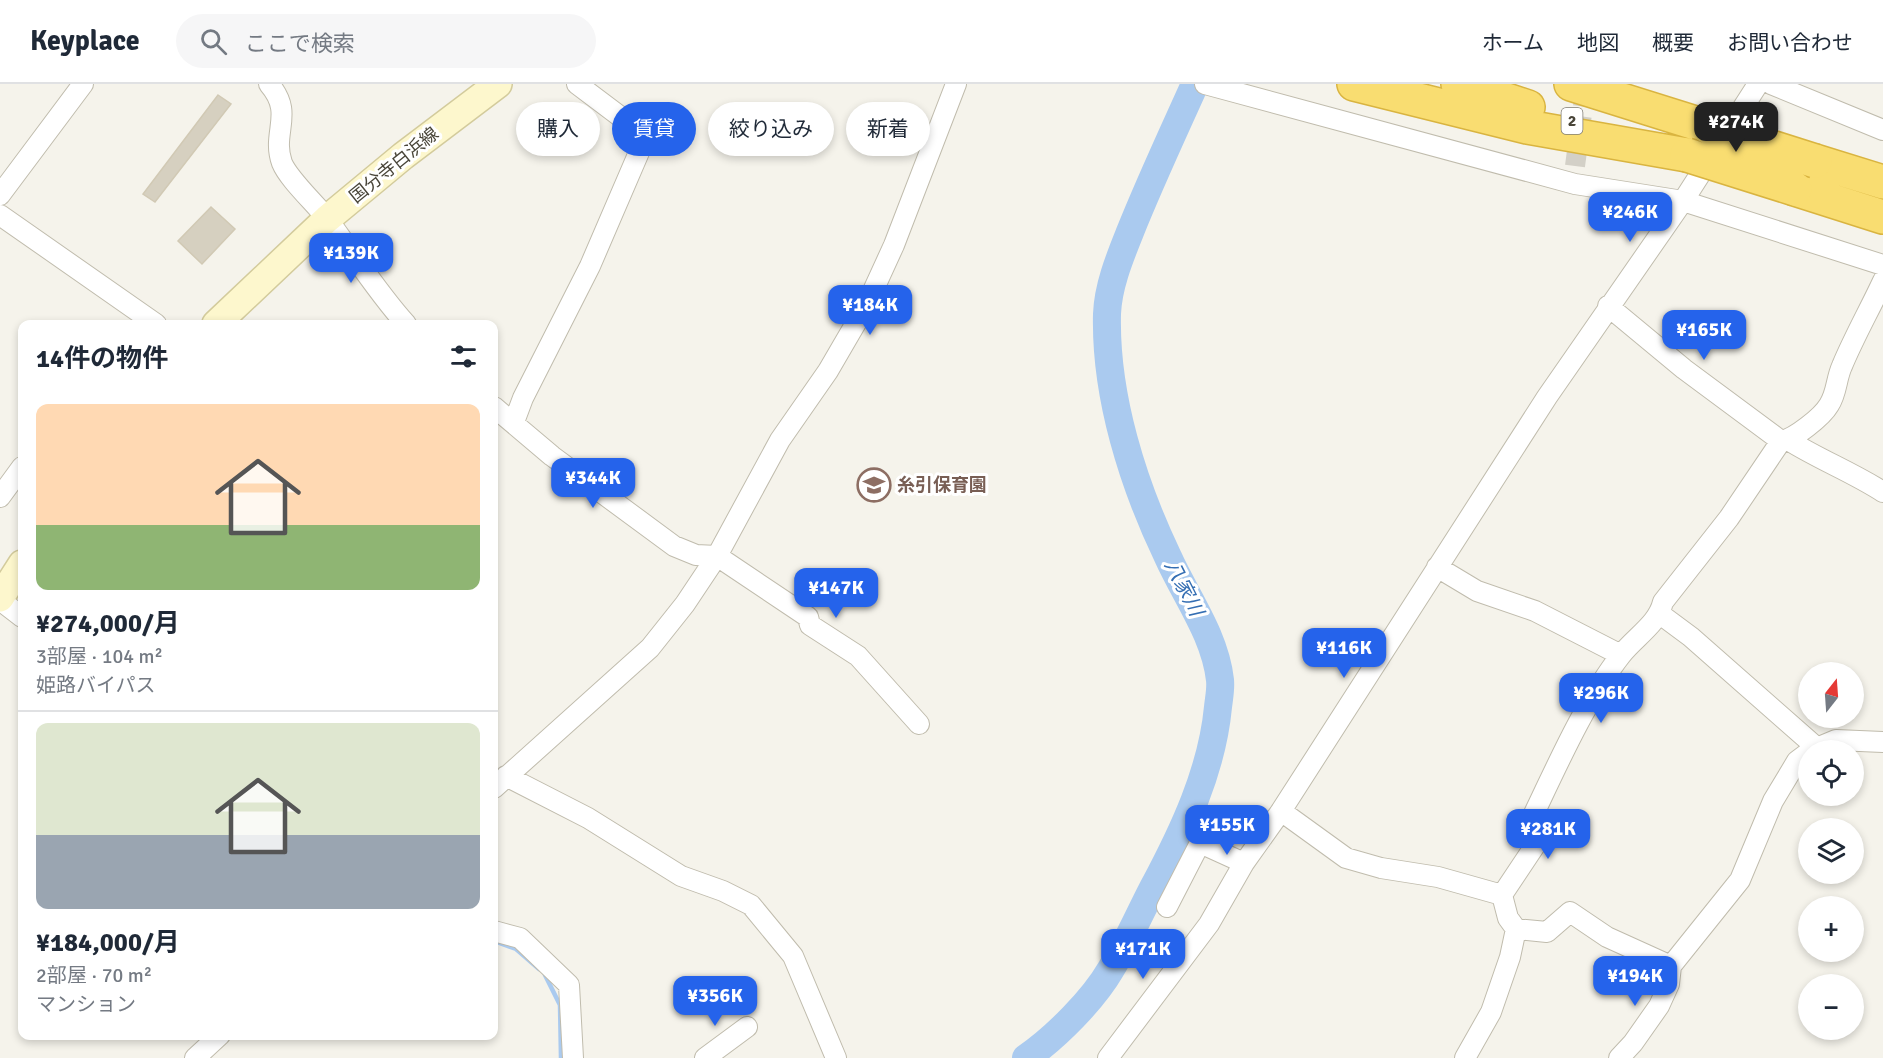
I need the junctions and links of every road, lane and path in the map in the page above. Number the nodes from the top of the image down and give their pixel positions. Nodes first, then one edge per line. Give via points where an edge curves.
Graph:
1 (83, 84) edge
2 (269, 84) edge
3 (498, 84) edge
4 (577, 84) edge
5 (956, 84) edge
6 (1205, 84) edge
7 (1354, 84) edge
8 (1458, 84) edge
9 (1571, 84) edge
10 (1758, 84) edge
11 (1770, 84) edge
12 (1615, 93) edge
13 (1883, 129) edge
14 (1688, 155) junction
15 (1883, 182) edge
16 (0, 195) edge
17 (1683, 201) junction
18 (0, 215) edge
19 (1883, 217) edge
20 (327, 219) junction
21 (1883, 265) edge
22 (1883, 281) edge
23 (1608, 306) junction
24 (150, 320) edge
25 (220, 320) edge
26 (402, 320) edge
27 (498, 410) edge
28 (514, 422) junction
29 (1784, 441) junction
30 (18, 472) edge
31 (1883, 492) edge
32 (0, 497) edge
33 (717, 556) junction
34 (1437, 567) junction
35 (18, 570) edge
36 (0, 599) edge
37 (18, 614) edge
38 (1660, 614) junction
39 (1621, 655) junction
40 (919, 724) dead end
41 (1801, 740) edge
42 (1864, 741) edge
43 (1883, 742) edge
44 (1798, 761) edge
45 (500, 782) edge
46 (1281, 812) junction
47 (1244, 863) junction
48 (1502, 895) junction
49 (1167, 907) dead end
50 (1516, 928) junction
51 (498, 932) edge
52 (1671, 966) junction
53 (747, 1027) dead end
54 (215, 1040) edge
55 (195, 1058) edge
56 (573, 1058) edge
57 (705, 1058) edge
58 (836, 1058) edge
59 (1108, 1058) edge
60 (1465, 1058) edge
61 (1620, 1058) edge

1 - 16 street
2 - 20 street via 279,95 283,109 279,149 283,164
3 - 20 main road, 国分寺白浜線
4 - 28 street via 646,136 590,266
5 - 33 street via 867,304 780,440
6 - 17 street
7 - 14 highway via 1527,127
8 - 14 highway, 2
9 - 12 highway, 2
10 - 17 street
11 - 13 street
12 - 15 highway, 2, bridge
14 - 19 highway, 2, bridge
17 - 21 street
17 - 23 street
18 - 24 street
20 - 25 main road, 国分寺白浜線
20 - 26 street
22 - 29 street via 1841,368 1836,394 1828,407 1820,417
23 - 29 street via 1684,369
23 - 34 street
27 - 28 street
28 - 33 street via 552,456 674,546 696,555
29 - 31 street
29 - 38 street via 1662,602
30 - 32 street
33 - 40 street via 858,656
33 - 45 street via 650,648
34 - 39 street via 1477,591 1535,611
34 - 46 street
35 - 36 main road
36 - 37 street
38 - 39 street
38 - 41 street via 1691,637
39 - 48 street via 1597,691 1529,824 1540,838
42 - 43 street
44 - 52 street via 1773,801 1740,880
45 - 58 street via 588,819 681,876 751,905 793,956
46 - 47 street
46 - 48 street via 1346,858
47 - 49 street via 1200,843
47 - 59 street via 1209,924
48 - 50 street via 1508,918
50 - 52 street via 1547,932 1570,912 1607,937
50 - 60 street via 1491,1012
51 - 56 street via 520,938 569,984
52 - 61 street via 1669,984 1659,1006
53 - 57 street
54 - 55 street

